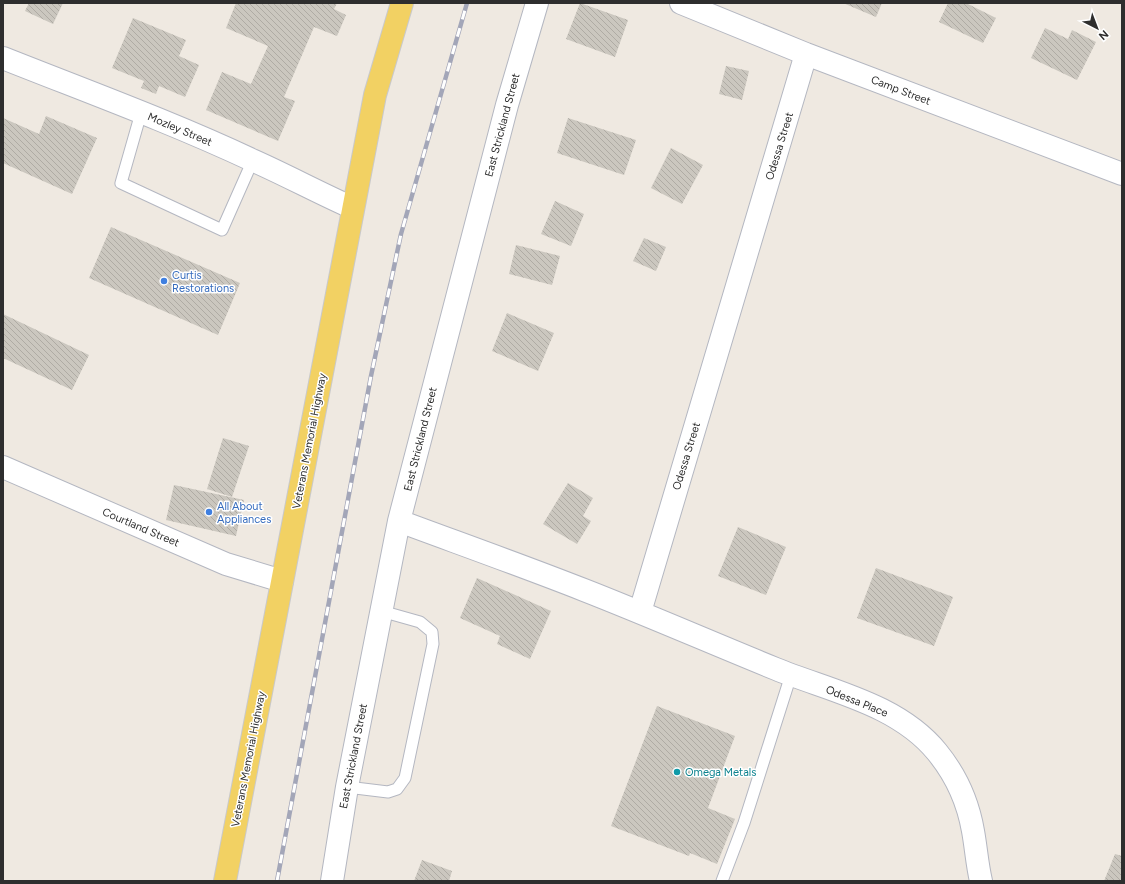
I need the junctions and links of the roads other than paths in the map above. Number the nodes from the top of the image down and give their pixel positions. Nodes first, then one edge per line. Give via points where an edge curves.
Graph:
1 (402, 3) edge
2 (537, 3) edge
3 (681, 3) edge
4 (806, 54) junction
5 (3, 58) edge
6 (141, 113) junction
7 (253, 160) junction
8 (1122, 174) edge
9 (353, 208) junction
10 (3, 467) edge
11 (399, 521) junction
12 (282, 581) junction
13 (381, 611) junction
14 (640, 612) junction
15 (791, 675) junction
16 (347, 787) junction
17 (225, 881) edge
18 (332, 881) edge
19 (722, 881) edge
20 (981, 881) edge

1 - 9 main road, Veterans Memorial Highway via 376,95
2 - 11 street, East Strickland Street via 507,105
3 - 4 street, Camp Street
4 - 8 street, Camp Street
4 - 14 street, Odessa Street
5 - 6 street, Mozley Street
6 - 7 street, Mozley Street
6 - 7 lane via 121,183 222,230
7 - 9 street, Mozley Street
9 - 12 main road, Veterans Memorial Highway
10 - 12 street, Courtland Street via 226,564
11 - 13 street, East Strickland Street
11 - 14 street
12 - 17 main road, Veterans Memorial Highway
13 - 16 street, East Strickland Street
13 - 16 lane via 420,622 432,632 434,644 405,778 397,790 388,792
14 - 15 street, Odessa Place
15 - 19 lane via 744,823
15 - 20 street, Odessa Place via 890,714 936,751 960,789 968,808
16 - 18 street, East Strickland Street

